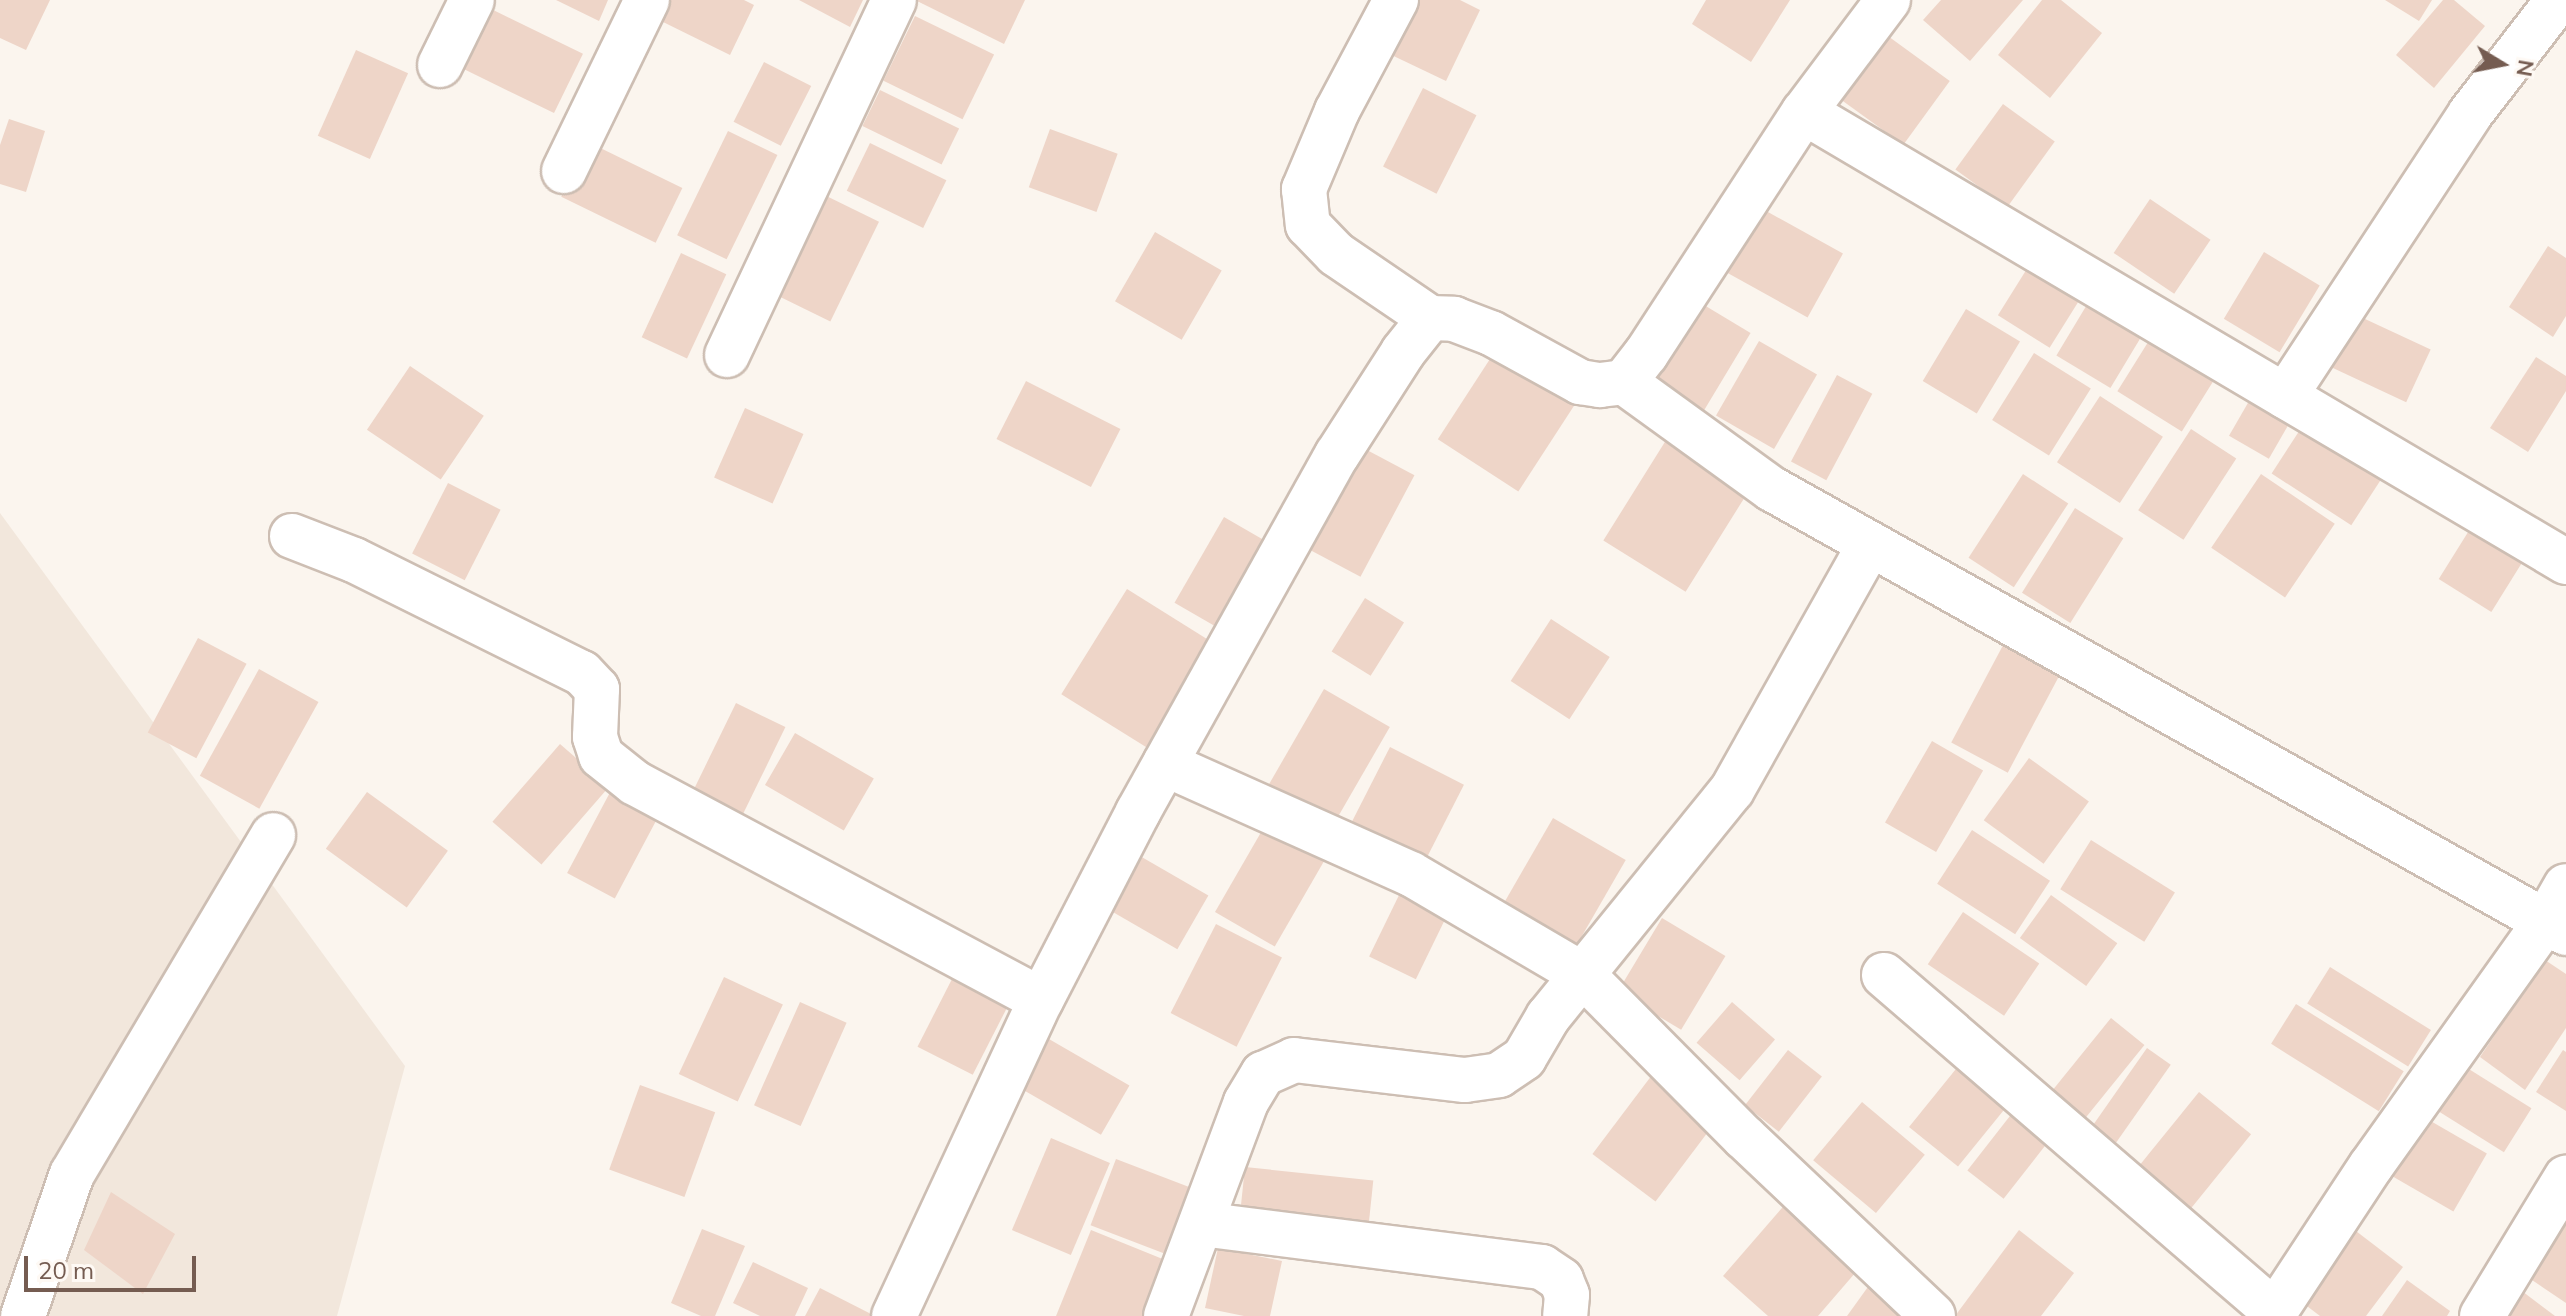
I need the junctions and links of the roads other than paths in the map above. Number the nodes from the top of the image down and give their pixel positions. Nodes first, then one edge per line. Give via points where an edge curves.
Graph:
1 (472, 0) edge
2 (647, 0) edge
3 (894, 0) edge
4 (1396, 0) edge
5 (1888, 0) edge
6 (2558, 0) edge
7 (440, 65) dead end
8 (1804, 112) junction
9 (564, 171) dead end
10 (1430, 318) junction
11 (727, 355) dead end
12 (1624, 382) junction
13 (2285, 396) junction
14 (292, 536) dead end
15 (1870, 544) junction
16 (2566, 562) edge
17 (1165, 764) junction
18 (273, 835) dead end
19 (2559, 913) edge
20 (1583, 975) junction
21 (1884, 975) dead end
22 (1041, 1000) junction
23 (2566, 1178) edge
24 (1201, 1224) junction
25 (2274, 1314) edge
26 (23, 1316) edge
27 (894, 1316) edge
28 (1166, 1316) edge
29 (1565, 1316) edge
30 (1933, 1316) edge
31 (2482, 1316) edge

1 - 7 street
2 - 9 street
3 - 11 street
4 - 10 street via 1337,111 1304,189 1308,225 1336,254
5 - 8 street
6 - 13 street via 2470,114
8 - 12 street
8 - 13 street
10 - 12 street via 1454,319 1491,333 1580,382
10 - 17 street via 1337,455
12 - 15 street via 1772,489
13 - 16 street
14 - 22 street via 354,560 582,673 597,689 595,737 601,756 635,783
15 - 19 street
15 - 20 street via 1732,790
17 - 20 street via 1411,874
17 - 22 street
18 - 26 street via 72,1174
19 - 25 street via 2371,1166
20 - 24 street via 1548,1017 1524,1058 1499,1075 1465,1080 1294,1060 1263,1074 1246,1102
20 - 30 street
21 - 25 street
22 - 27 street
23 - 31 street
24 - 28 street
24 - 29 street via 1542,1267 1561,1280 1567,1295

